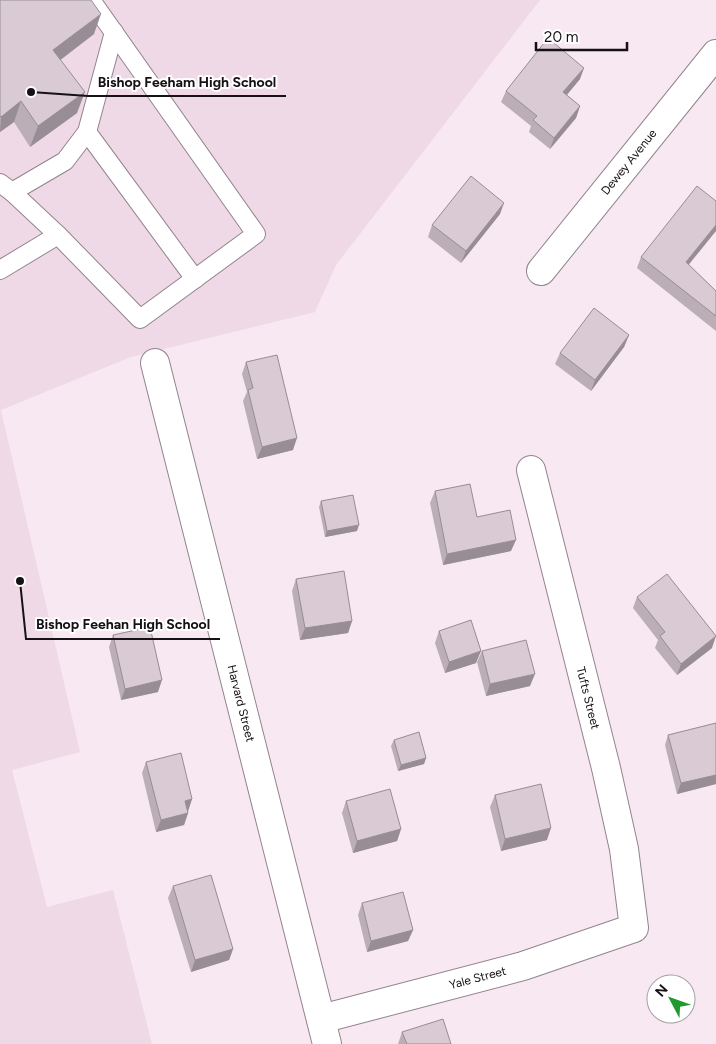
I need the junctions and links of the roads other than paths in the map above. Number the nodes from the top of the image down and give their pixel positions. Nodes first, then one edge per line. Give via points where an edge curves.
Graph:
1 (91, 0) edge
2 (114, 32) junction
3 (713, 66) edge
4 (87, 132) junction
5 (6, 187) edge
6 (58, 235) junction
7 (0, 270) edge
8 (541, 270) dead end
9 (195, 279) junction
10 (155, 363) dead end
11 (531, 470) dead end
12 (634, 928) joint
13 (324, 1032) edge

1 - 2 lane
2 - 4 lane
2 - 9 lane via 256,234
3 - 8 street, Dewey Avenue
4 - 5 lane via 65,161
4 - 9 lane
5 - 6 lane
6 - 7 lane
6 - 9 lane via 140,319
10 - 13 street, Harvard Street
11 - 12 street, Tufts Street via 620,831
12 - 13 street, Yale Street

